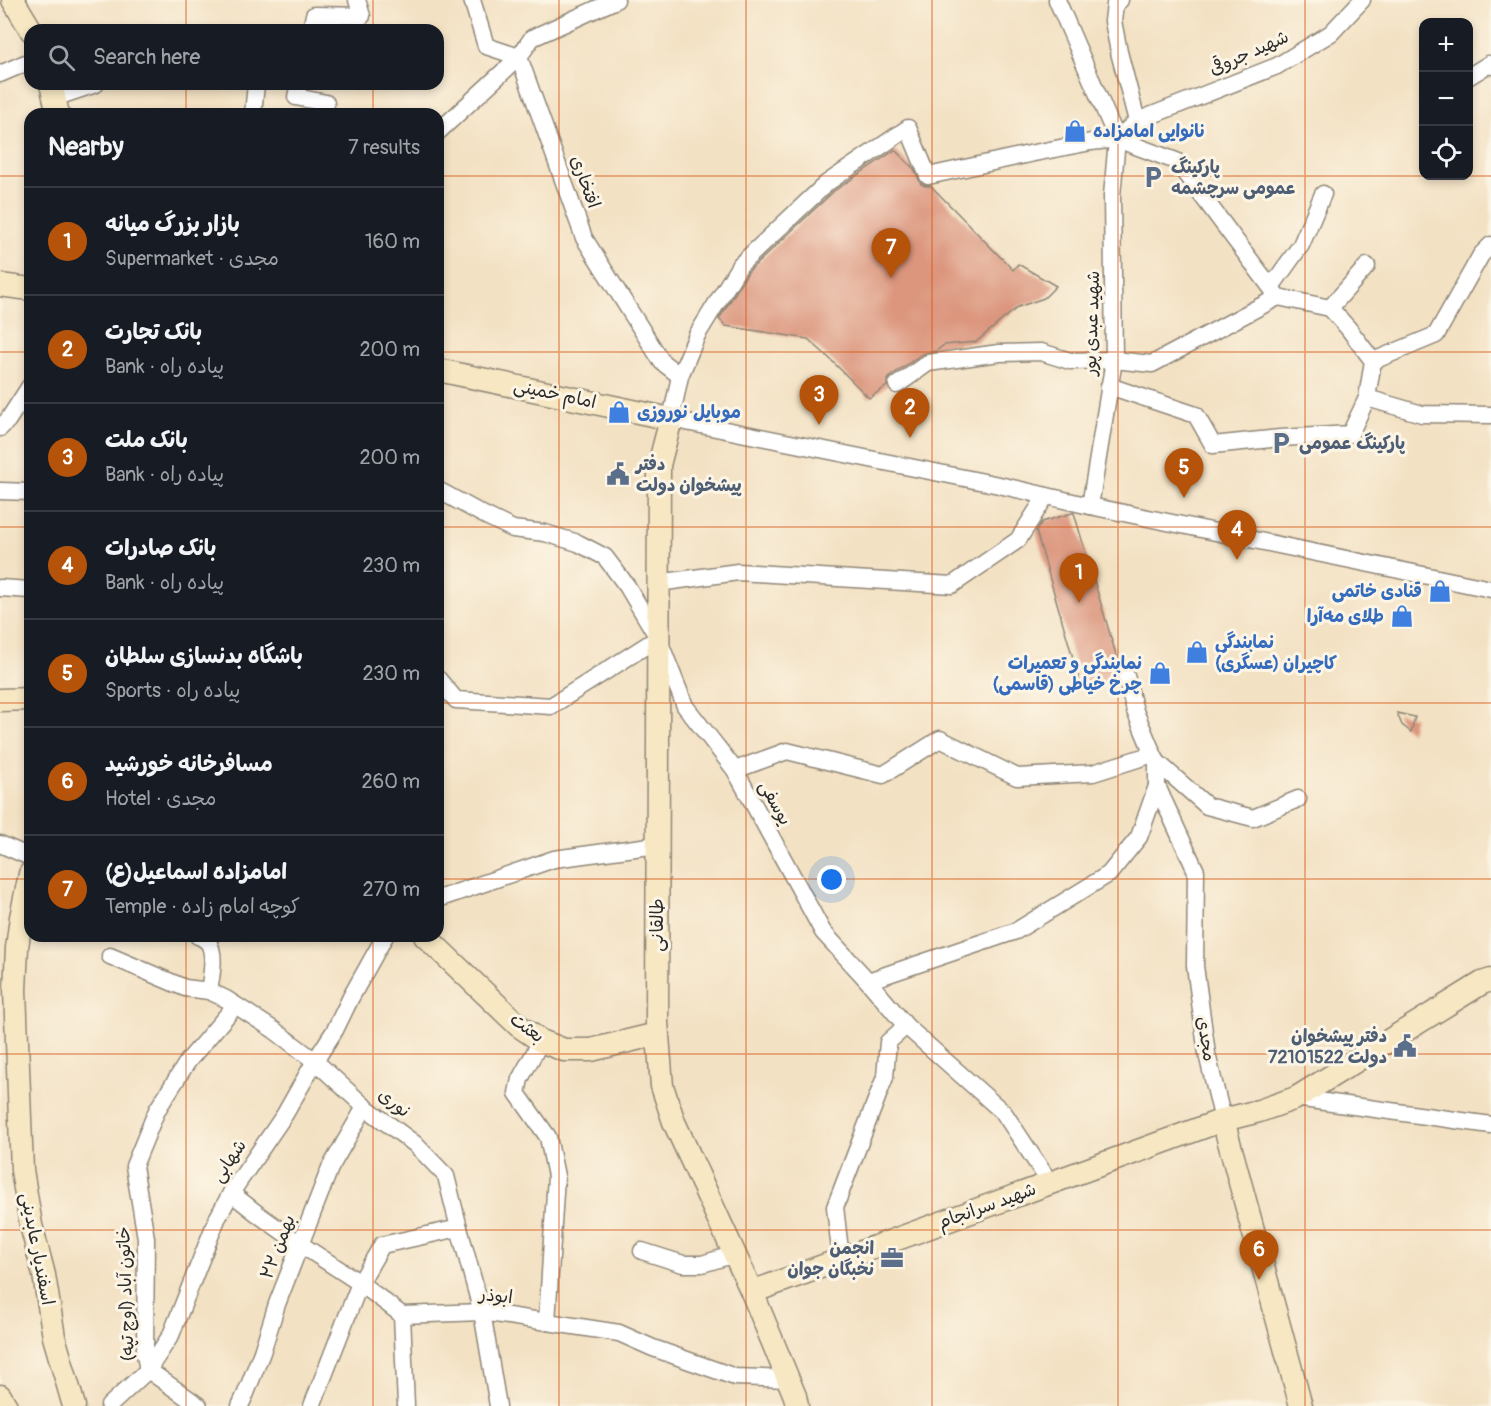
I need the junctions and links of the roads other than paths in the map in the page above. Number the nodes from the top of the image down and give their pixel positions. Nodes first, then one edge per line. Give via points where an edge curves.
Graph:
1 (13, 0) edge
2 (357, 0) edge
3 (472, 0) edge
4 (616, 0) edge
5 (1057, 0) edge
6 (1120, 0) edge
7 (1362, 0) edge
8 (27, 24) edge
9 (312, 24) edge
10 (519, 57) junction
11 (24, 64) edge
12 (1491, 66) edge
13 (0, 74) edge
14 (1473, 74) edge
15 (79, 90) edge
16 (255, 90) edge
17 (298, 90) edge
18 (54, 99) edge
19 (254, 108) edge
20 (326, 108) edge
21 (1137, 121) junction
22 (444, 126) edge
23 (1117, 139) junction
24 (1323, 194) dead end
25 (1491, 245) edge
26 (1367, 266) dead end
27 (0, 285) edge
28 (24, 288) edge
29 (1275, 292) junction
30 (1330, 308) junction
31 (1114, 360) junction
32 (1373, 362) junction
33 (444, 371) edge
34 (680, 376) junction
35 (897, 385) dead end
36 (1109, 386) junction
37 (24, 395) edge
38 (1367, 398) junction
39 (1491, 415) edge
40 (671, 419) junction
41 (0, 428) edge
42 (0, 491) edge
43 (24, 492) edge
44 (444, 492) edge
45 (1046, 496) junction
46 (1090, 506) junction
47 (658, 583) junction
48 (0, 588) edge
49 (1491, 589) edge
50 (24, 590) edge
51 (658, 638) junction
52 (1126, 676) dead end
53 (444, 686) edge
54 (24, 699) edge
55 (0, 700) edge
56 (1155, 758) junction
57 (735, 771) junction
58 (1157, 786) junction
59 (1298, 799) dead end
60 (0, 844) edge
61 (657, 845) junction
62 (24, 854) edge
63 (444, 897) edge
64 (24, 903) edge
65 (208, 942) edge
66 (382, 942) edge
67 (431, 942) edge
68 (110, 956) dead end
69 (1491, 980) edge
70 (868, 981) junction
71 (8, 990) edge
72 (209, 991) junction
73 (236, 1006) junction
74 (906, 1026) junction
75 (657, 1029) junction
76 (541, 1041) junction
77 (315, 1061) junction
78 (1296, 1098) junction
79 (365, 1107) junction
80 (1223, 1120) junction
81 (1491, 1125) edge
82 (1050, 1183) junction
83 (231, 1193) junction
84 (459, 1228) junction
85 (300, 1244) junction
86 (642, 1251) dead end
87 (735, 1254) junction
88 (841, 1259) junction
89 (360, 1283) junction
90 (752, 1292) junction
91 (482, 1312) junction
92 (402, 1315) junction
93 (547, 1322) junction
94 (148, 1370) junction
95 (788, 1379) junction
96 (0, 1396) edge
97 (6, 1406) edge
98 (74, 1406) edge
99 (109, 1406) edge
100 (199, 1406) edge
101 (240, 1406) edge
102 (312, 1406) edge
103 (406, 1406) edge
104 (498, 1406) edge
105 (797, 1406) edge
106 (1301, 1406) edge

1 - 8 street
2 - 9 street via 362,16 314,15
3 - 10 street via 486,45
4 - 10 street via 532,38
5 - 23 street
6 - 21 street via 1115,4 1113,21
7 - 21 street, شهید جروقی via 1331,33 1277,66
10 - 22 street
10 - 34 street, افتخاری via 584,238 662,362
11 - 13 street
12 - 14 street
15 - 18 street
16 - 19 street
17 - 20 street via 296,97 326,103
21 - 23 street
23 - 29 street via 1176,161
23 - 31 street, شهید عبدی پور via 1112,196
23 - 34 street via 928,176 908,128 827,183 740,265 697,335
24 - 29 street
25 - 32 street via 1481,255 1437,335
26 - 30 street
27 - 28 street
29 - 30 street
29 - 31 street via 1152,364
30 - 32 street
31 - 35 street via 1070,362 1041,352 999,352 928,363
31 - 36 street, شهید عبدی پور
32 - 38 street
33 - 40 street, امام خمینی
34 - 40 street
36 - 38 street via 1196,415 1213,445 1350,434
36 - 46 street, شهید عبدی پور
37 - 41 street
38 - 39 street via 1422,414
40 - 45 street
40 - 47 street, طالقانی via 659,465
42 - 43 street
44 - 51 street, یوسفی via 513,529 578,543 605,557
45 - 46 street
45 - 47 street via 1018,540 952,585 738,573
46 - 49 street
47 - 51 street, طالقانی
48 - 50 street
51 - 53 street via 550,706 456,700
51 - 57 street, یوسفی via 685,706
51 - 61 street, طالقانی
52 - 56 street, مجدی via 1135,711
54 - 55 street
56 - 57 street via 1093,773 1017,777 940,739 884,776 787,751
56 - 58 street, مجدی
56 - 59 street via 1207,806 1253,818
57 - 70 street, یوسفی via 823,932
58 - 70 street via 1139,837 1109,874 1016,931
58 - 80 street, مجدی via 1196,871 1195,966 1207,1054
60 - 62 street
61 - 63 street via 554,859
61 - 75 street, طالقانی
64 - 71 street, اسفندیار عابدینی
65 - 72 street via 213,966
66 - 77 street, شهابی
67 - 76 street, بعثت via 519,1026
68 - 72 street, نوری via 185,988
69 - 78 street, شهید سرانجام
70 - 74 street, یوسفی
71 - 98 street, اسفندیار عابدینی via 22,1170 54,1337
72 - 73 street, نوری
73 - 77 street, نوری
73 - 94 street, خاتون آباد (اوچ تپه) via 188,1061 157,1110 134,1166 146,1238
74 - 82 street, یوسفی via 1004,1113
74 - 88 street via 888,1042 885,1077 835,1207
75 - 76 street, بعثت via 591,1050 564,1050
75 - 87 street, طالقانی via 662,1086 674,1122
76 - 93 street via 520,1078 517,1093 548,1137 556,1176
77 - 79 street, نوری
77 - 83 street, شهابی via 285,1114
78 - 80 street, شهید سرانجام
78 - 81 street
79 - 84 street, نوری via 415,1144 446,1176
79 - 85 street, ۲۲ بهمن via 330,1168
80 - 82 street, شهید سرانجام
80 - 106 street, مجدی
82 - 88 street, شهید سرانجام
83 - 85 street
83 - 94 street, شهابی via 171,1335
84 - 89 street via 382,1245
84 - 91 street, نوری
85 - 89 street
85 - 101 street, ۲۲ بهمن
86 - 87 street via 683,1264 702,1264
87 - 90 street, طالقانی
88 - 90 street, شهید سرانجام
89 - 92 street
89 - 102 street
90 - 95 street, طالقانی
91 - 92 street, ابوذر
91 - 93 street, ابوذر
91 - 104 street, نوری
92 - 103 street
93 - 95 street, ابوذر via 619,1333 735,1377
94 - 99 street, شهابی
94 - 100 street, خاتون آباد (اوچ تپه)
95 - 105 street, طالقانی
96 - 97 street

